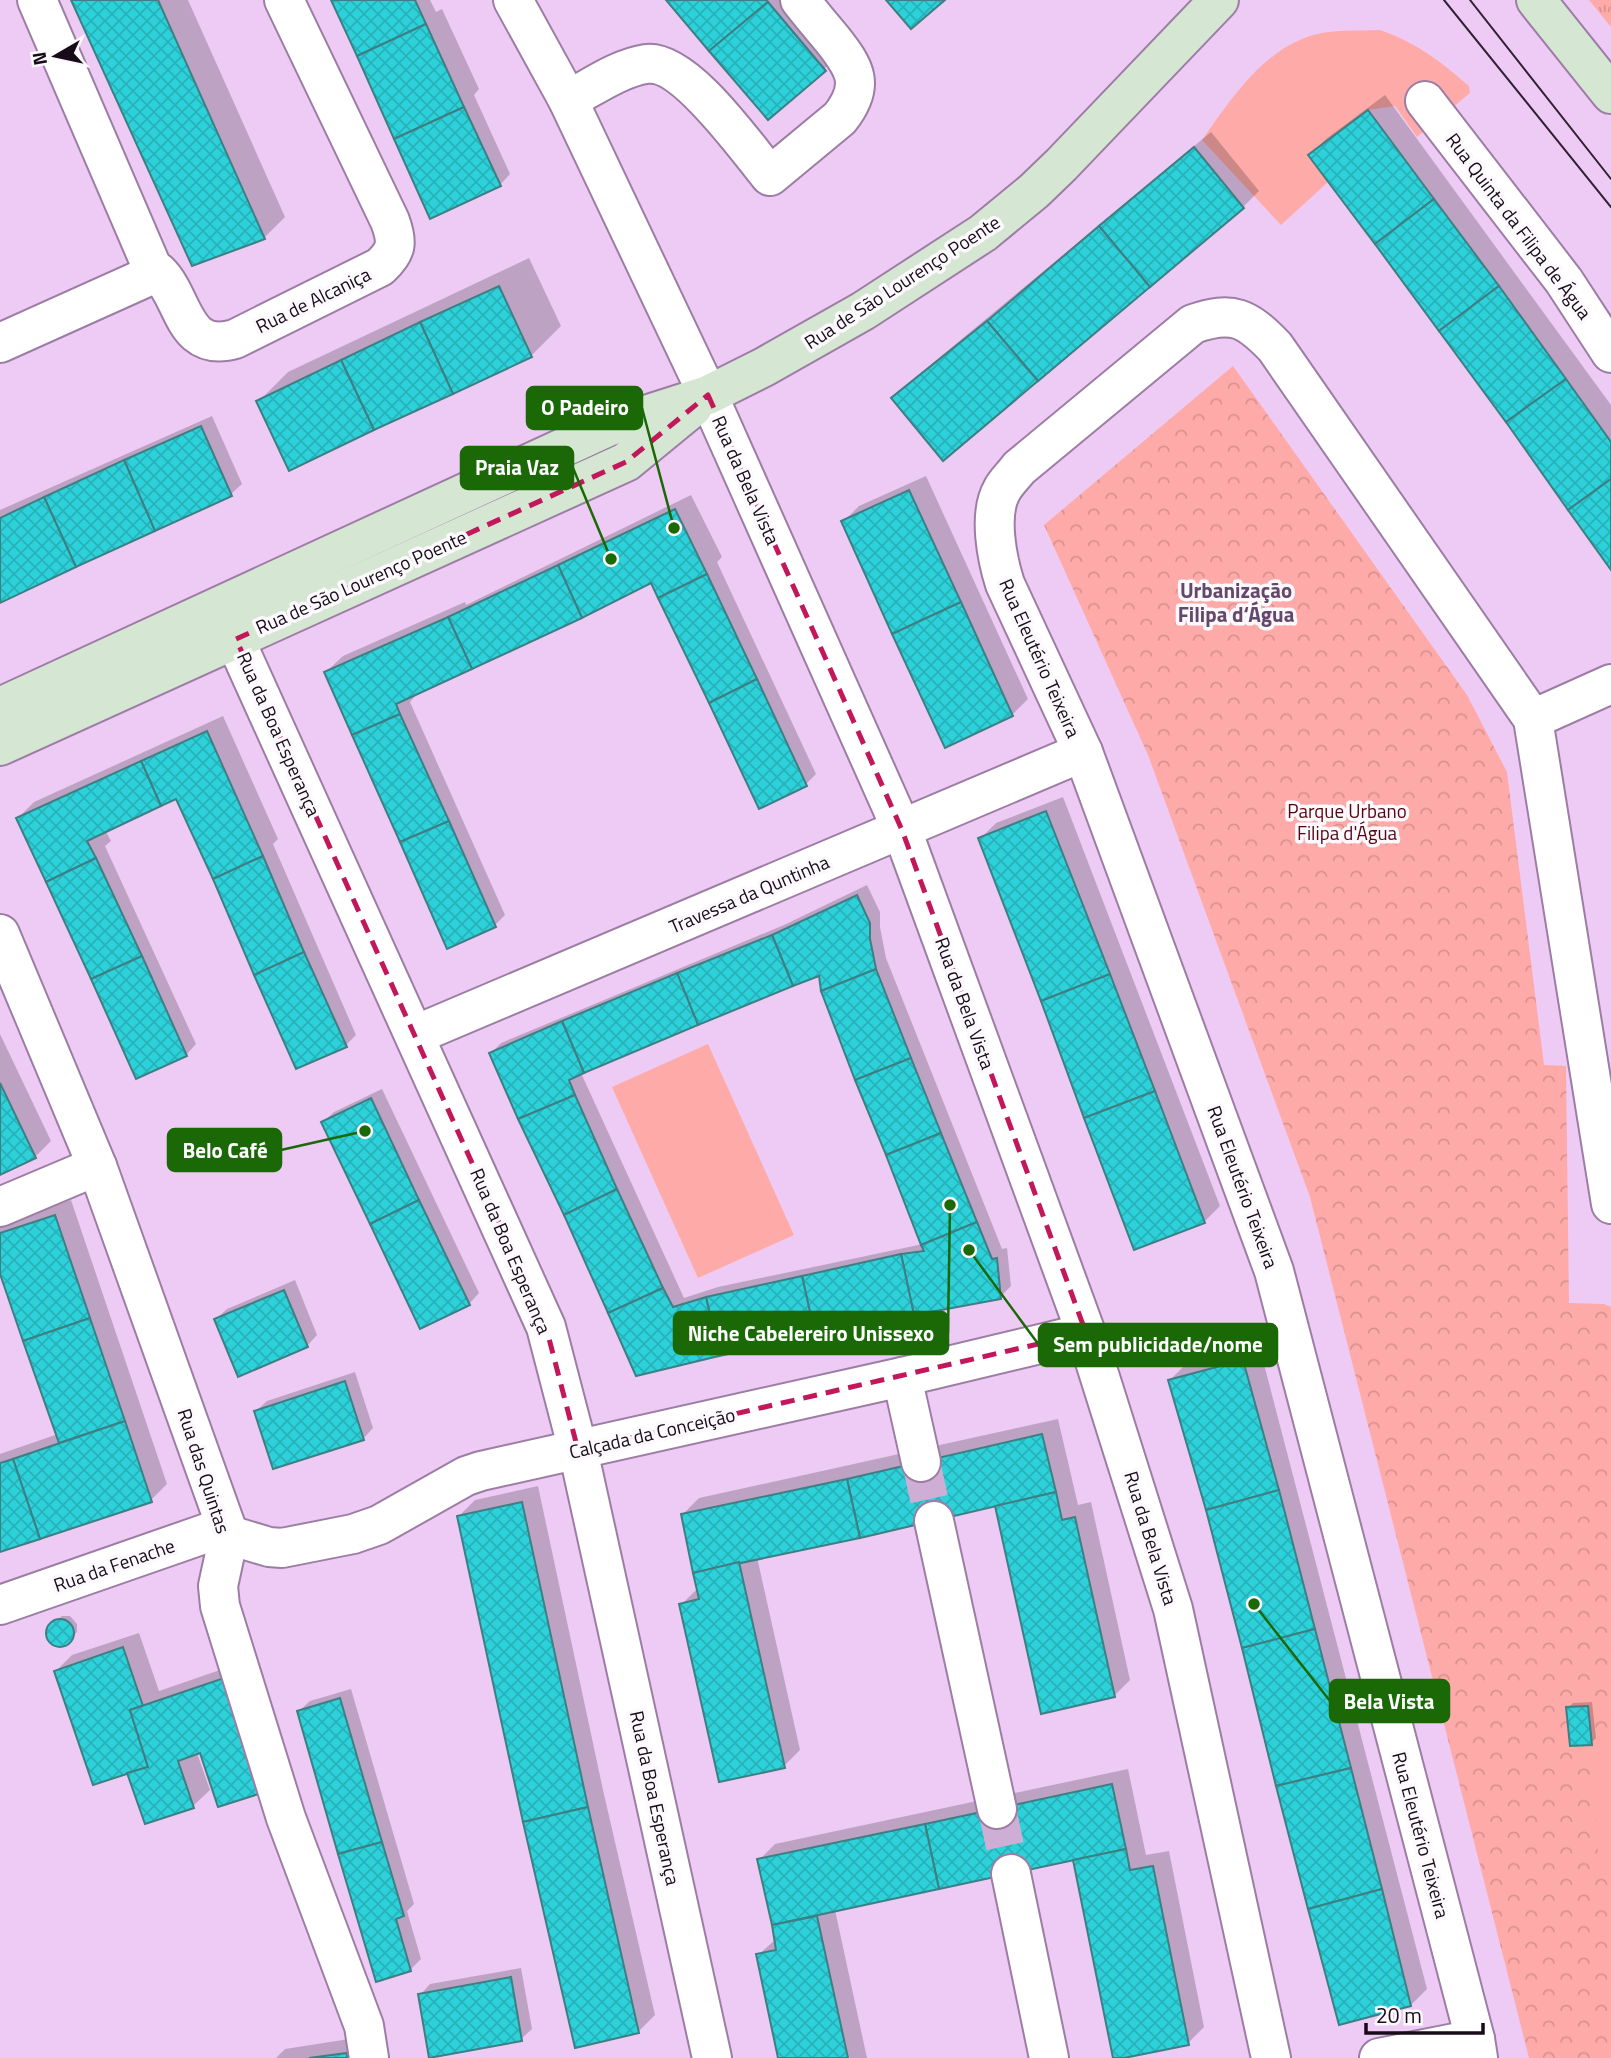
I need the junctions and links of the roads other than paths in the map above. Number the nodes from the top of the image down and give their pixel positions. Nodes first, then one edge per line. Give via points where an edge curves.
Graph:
1 (37, 0) edge
2 (284, 0) edge
3 (513, 0) edge
4 (800, 0) edge
5 (1534, 2) edge
6 (1202, 3) edge
7 (1611, 94) edge
8 (568, 100) junction
9 (1425, 101) dead end
10 (154, 272) junction
11 (0, 342) edge
12 (1611, 353) edge
13 (708, 395) junction
14 (228, 623) junction
15 (1611, 684) edge
16 (0, 707) edge
17 (1533, 719) junction
18 (0, 746) edge
19 (1083, 752) junction
20 (902, 830) junction
21 (0, 934) edge
22 (415, 1035) junction
23 (97, 1166) junction
24 (1611, 1204) edge
25 (0, 1207) edge
26 (1086, 1333) junction
27 (902, 1377) junction
28 (578, 1450) junction
29 (920, 1462) tunnel mouth
30 (934, 1521) tunnel mouth
31 (229, 1535) junction
32 (0, 1605) edge
33 (997, 1809) tunnel mouth
34 (1011, 1874) tunnel mouth
35 (1476, 2048) edge
36 (369, 2058) edge
37 (712, 2058) edge
38 (1049, 2058) edge
39 (1271, 2058) edge
40 (1379, 2058) edge

1 - 10 street, Rua de Alcaniça
2 - 10 street, Rua de Alcaniça via 390,221 396,237 392,256 380,267 224,342 194,333 161,275
3 - 8 street, Rua da Bela Vista
4 - 8 street via 851,63 854,93 841,118 770,176 691,83 657,63 626,70
5 - 7 street
6 - 13 street, Rua de São Lourenço Poente via 1107,115 1034,191 983,233 819,338
8 - 13 street, Rua da Bela Vista
9 - 12 street, Rua Quinta da Filipa de Água via 1564,281
10 - 11 street
13 - 14 street, Rua de São Lourenço Poente via 608,427
13 - 20 street, Rua da Bela Vista
14 - 16 street, Rua de São Lourenço Poente
14 - 18 street, Rua de São Lourenço Poente
14 - 22 street, Rua da Boa Esperança
15 - 17 street
17 - 19 street, Rua Eleutério Teixeira via 1275,347 1255,326 1235,317 1214,317 1175,338 1019,468 1000,492 995,525 997,559
17 - 24 street, Rua Eleutério Teixeira
19 - 20 street, Travessa da Quntinha
19 - 35 street, Rua Eleutério Teixeira via 1274,1271
20 - 22 street, Travessa da Quntinha
20 - 26 street, Rua da Bela Vista
21 - 23 street, Rua das Quintas
22 - 28 street, Rua da Boa Esperança via 541,1313
23 - 25 street
23 - 31 street, Rua das Quintas
26 - 27 street, Calçada da Conceição
26 - 39 street, Rua da Bela Vista via 1173,1608
27 - 28 street, Calçada da Conceição
27 - 29 street
28 - 31 street, Calçada da Conceição via 466,1475 379,1525 354,1534 282,1548
28 - 37 street, Rua da Boa Esperança
30 - 33 street
31 - 32 street, Rua da Fenache via 207,1533
31 - 36 street, Rua das Quintas via 218,1586 220,1606 286,1818 364,2026
34 - 38 street
35 - 40 street

